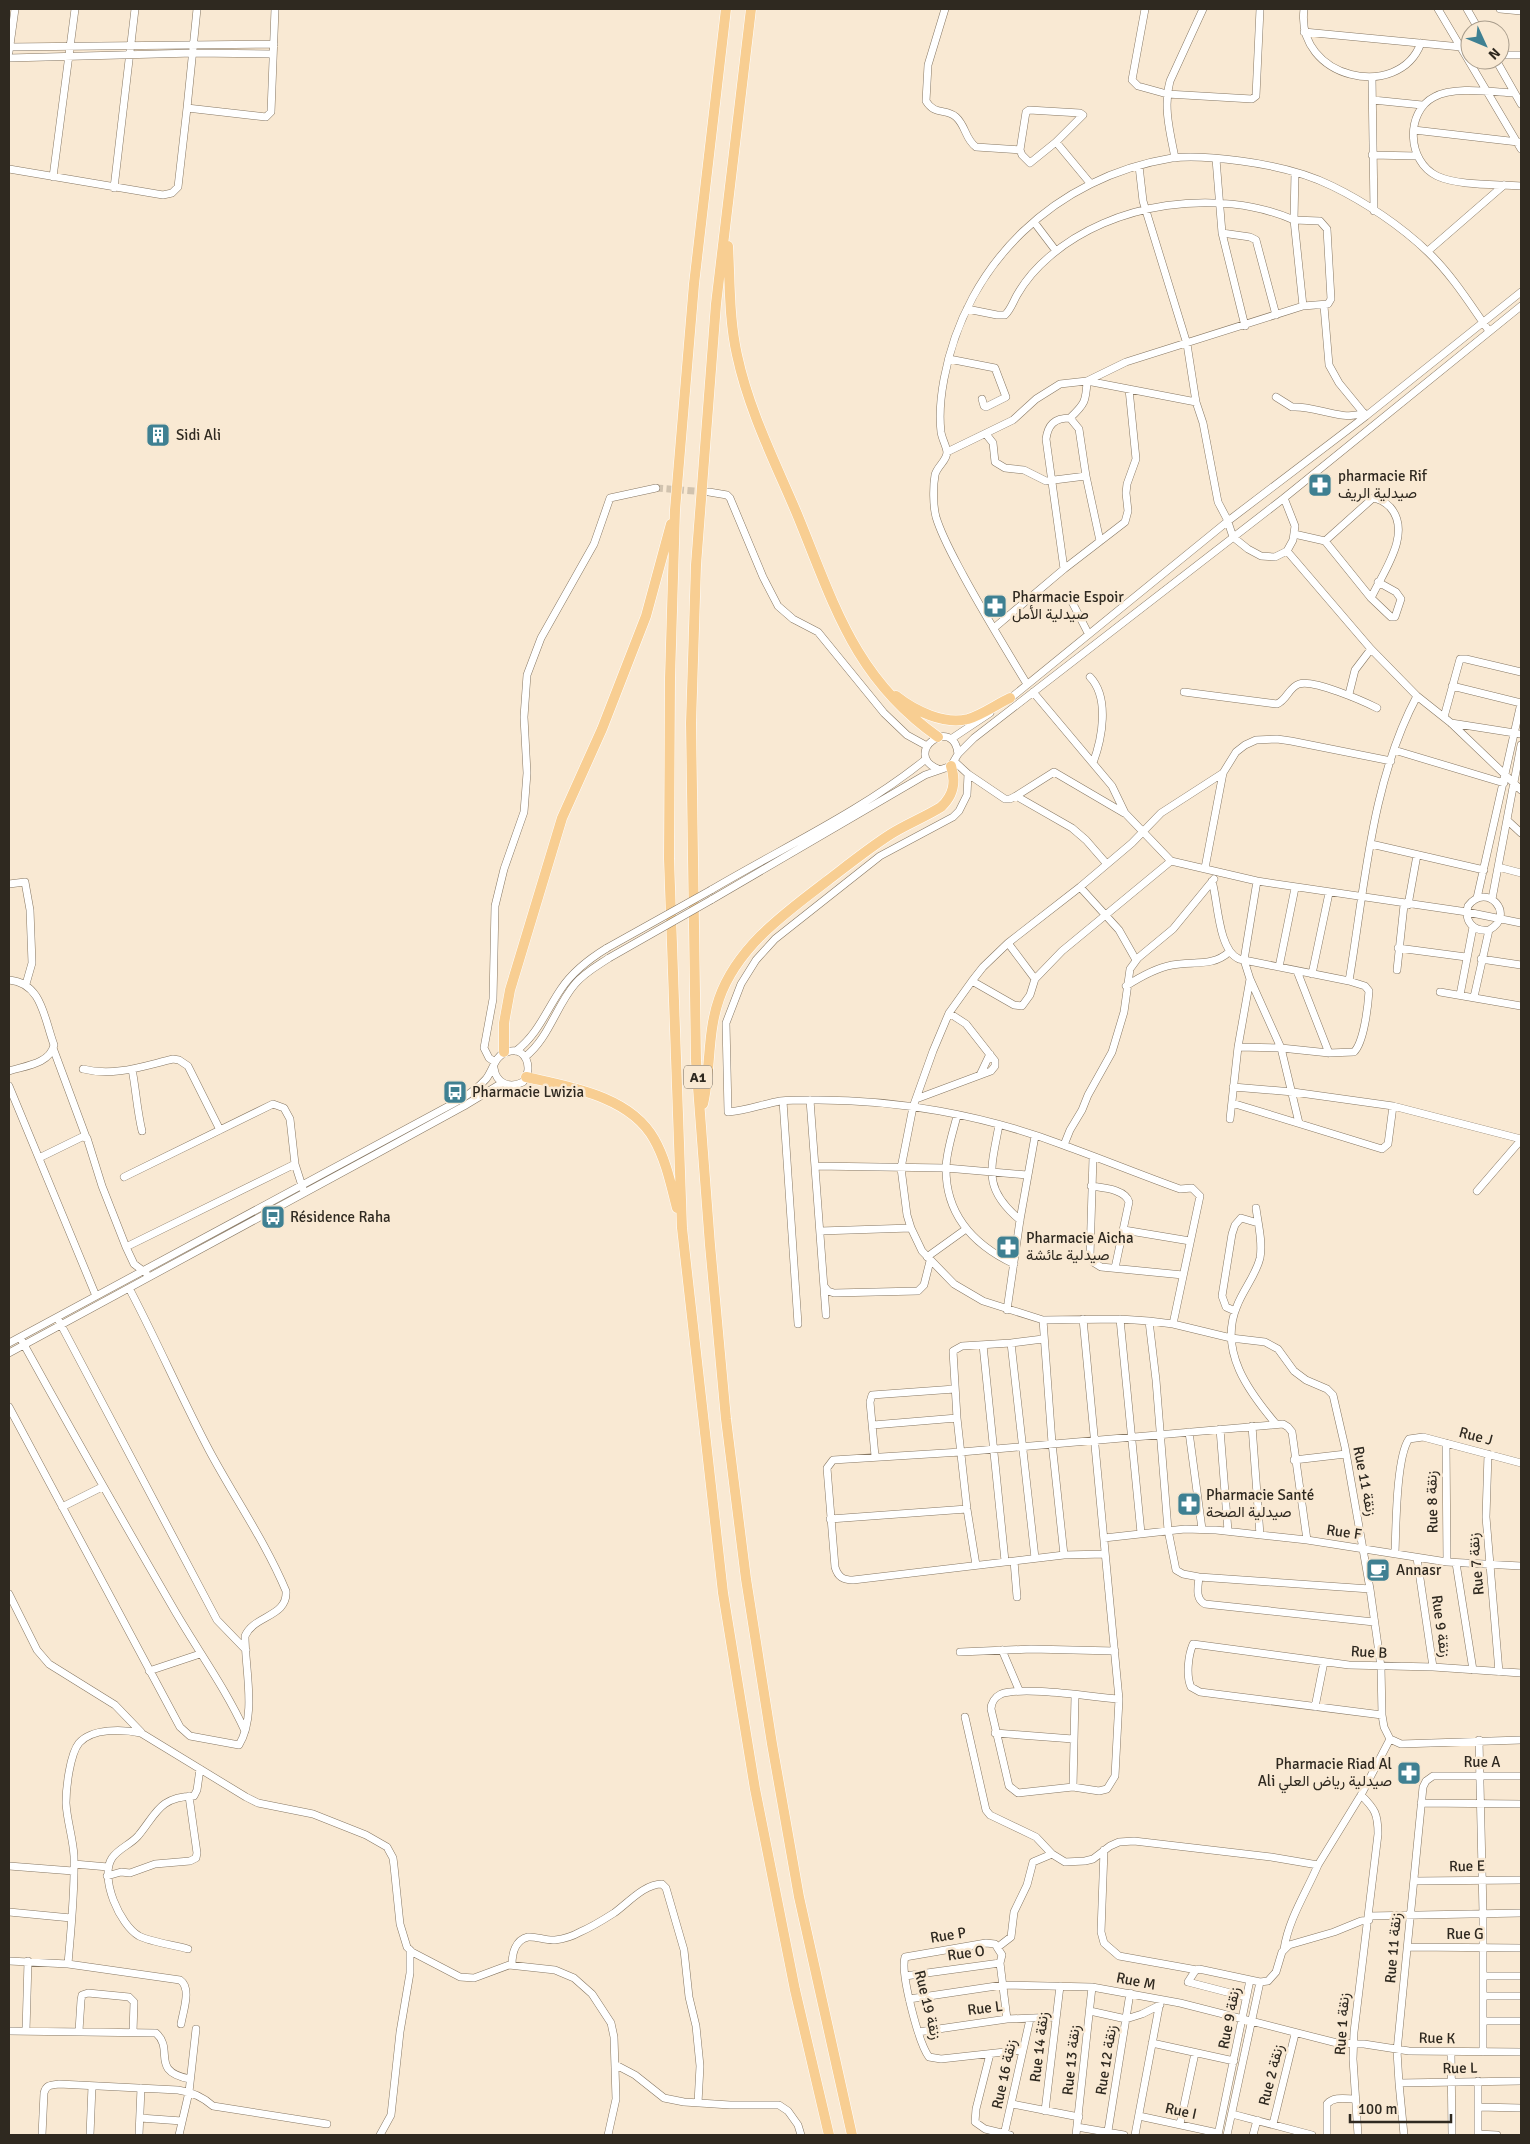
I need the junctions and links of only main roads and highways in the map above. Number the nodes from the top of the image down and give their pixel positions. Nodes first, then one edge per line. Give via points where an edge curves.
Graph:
1 (726, 9) edge
2 (751, 9) edge
3 (726, 220) junction
4 (675, 510) junction
5 (878, 681) junction
6 (1010, 698) road end
7 (938, 737) road end
8 (953, 764) road end
9 (504, 1052) road end
10 (526, 1077) road end
11 (701, 1115) junction
12 (682, 1228) junction
13 (829, 2135) edge
14 (852, 2135) edge

1 - 4 highway, A1 via 694,284
2 - 3 highway, A1
3 - 5 highway via 732,328 742,376 759,428 829,598 853,644
3 - 11 highway, A1 via 716,304 696,565 691,723 696,1061
4 - 9 highway via 646,616 602,729 562,818 510,990 504,1023
4 - 12 highway, A1 via 669,859
5 - 6 highway via 904,702 941,718 968,719
5 - 7 highway via 892,700
8 - 11 highway via 954,786 948,801 890,834 787,911 739,960 719,999
10 - 12 highway via 606,1099 640,1122 663,1156
11 - 14 highway, A1 via 724,1399 746,1579 799,1897
12 - 13 highway, A1 via 728,1622 755,1789 795,1990

